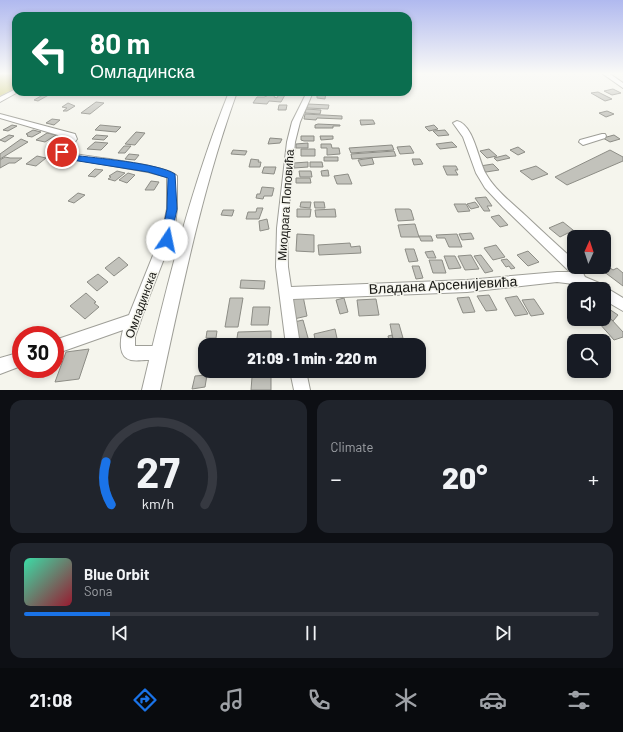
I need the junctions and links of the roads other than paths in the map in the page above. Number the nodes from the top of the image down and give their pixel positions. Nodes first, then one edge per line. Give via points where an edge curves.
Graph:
1 (12, 93) edge
2 (232, 96) edge
3 (308, 96) edge
4 (0, 100) edge
5 (0, 116) edge
6 (457, 123) dead end
7 (602, 136) dead end
8 (584, 142) dead end
9 (580, 280) junction
10 (584, 282) edge
11 (284, 293) junction
12 (611, 297) edge
13 (623, 305) edge
14 (134, 320) junction
15 (292, 338) edge
16 (64, 344) edge
17 (160, 353) junction
18 (12, 362) edge
19 (0, 366) edge
20 (299, 378) edge
21 (152, 390) edge
22 (302, 390) edge

1 - 4 street
2 - 17 main road via 203,180
3 - 11 street, Миодрага Поповића via 296,122 291,142 282,241
5 - 14 street, Омладинска via 72,136 73,139 62,152 64,155 148,169 172,176 172,209 167,240
6 - 9 street via 470,139 477,165 486,182 570,264
7 - 8 street
9 - 10 street, Владана Арсенијевића
9 - 11 street, Владана Арсенијевића via 557,277 467,286
11 - 15 street, Миодрага Поповића
12 - 13 street
14 - 16 street
14 - 17 street, Омладинска via 127,343 129,350 132,353
17 - 21 main road
18 - 19 street
20 - 22 street

